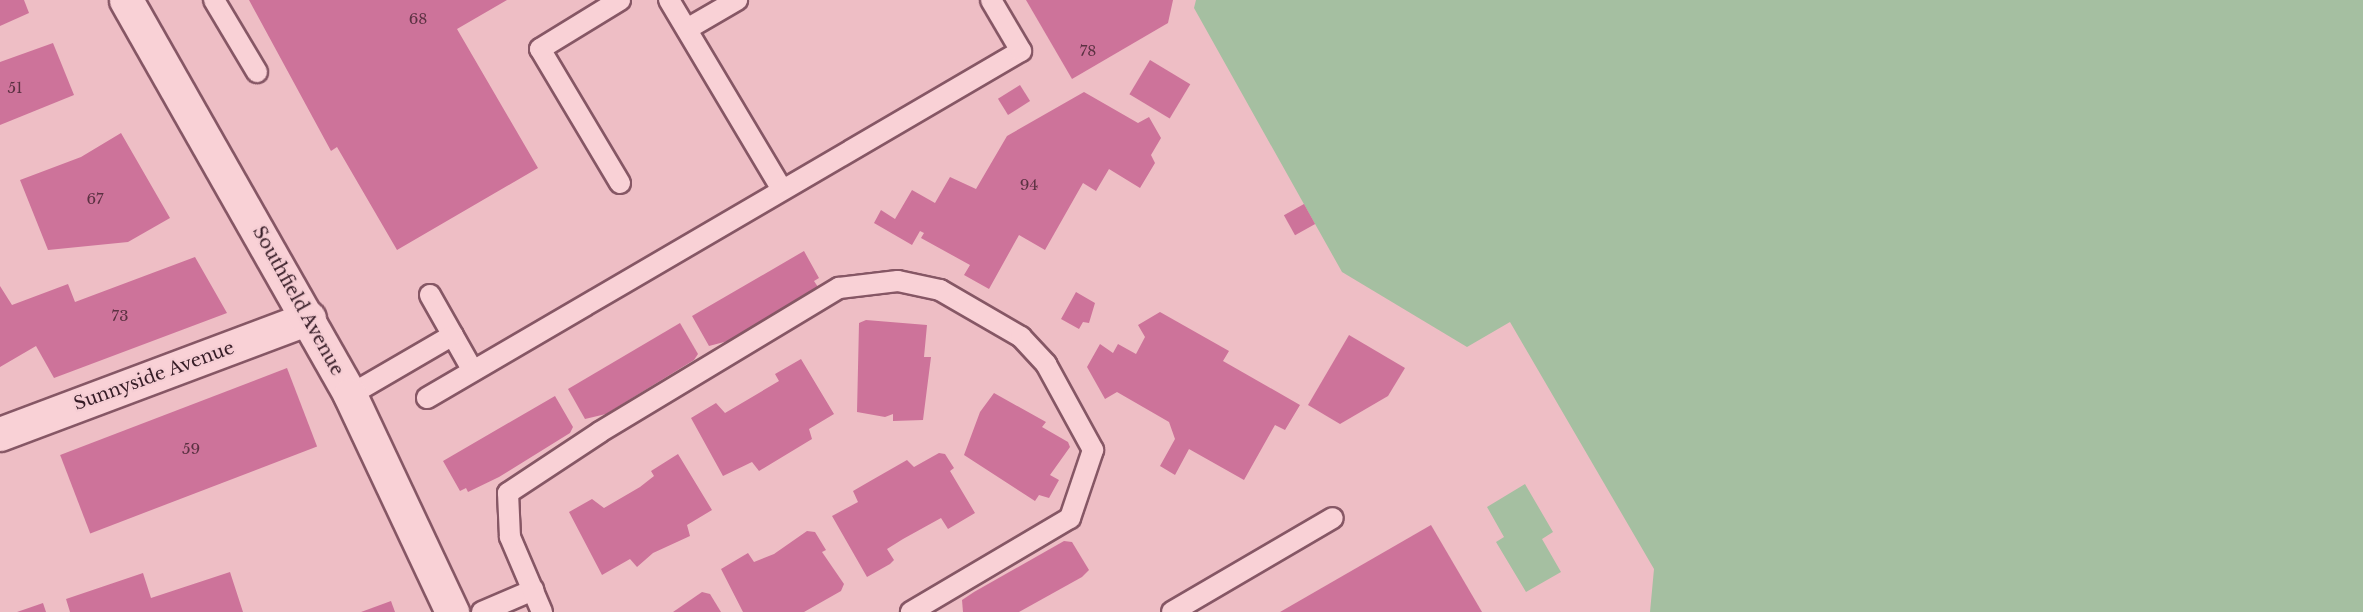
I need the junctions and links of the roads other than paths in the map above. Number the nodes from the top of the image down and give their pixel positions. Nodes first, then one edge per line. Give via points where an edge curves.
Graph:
1 (126, 0) edge
2 (214, 0) edge
3 (620, 0) edge
4 (669, 0) edge
5 (737, 0) edge
6 (992, 0) edge
7 (687, 29) junction
8 (257, 72) dead end
9 (620, 183) dead end
10 (781, 188) junction
11 (430, 295) dead end
12 (309, 318) junction
13 (453, 335) junction
14 (473, 371) junction
15 (350, 396) junction
16 (427, 398) dead end
17 (0, 434) edge
18 (1333, 518) dead end
19 (533, 590) junction
20 (452, 612) edge
21 (482, 612) edge
22 (542, 612) edge
23 (911, 612) edge
24 (1172, 612) edge

1 - 12 street, Southfield Avenue
2 - 8 lane
3 - 9 lane via 540,49
4 - 7 lane
5 - 7 lane
6 - 10 lane via 1021,51
7 - 10 lane
10 - 14 lane
11 - 13 lane
12 - 15 street, Southfield Avenue
12 - 17 street, Sunnyside Avenue
13 - 14 lane
13 - 15 lane
14 - 16 lane
15 - 20 street, Southfield Avenue
18 - 24 lane
19 - 21 lane
19 - 22 lane
19 - 23 lane via 510,537 508,493 839,288 898,281 940,290 1021,337 1046,364 1093,450 1070,518

